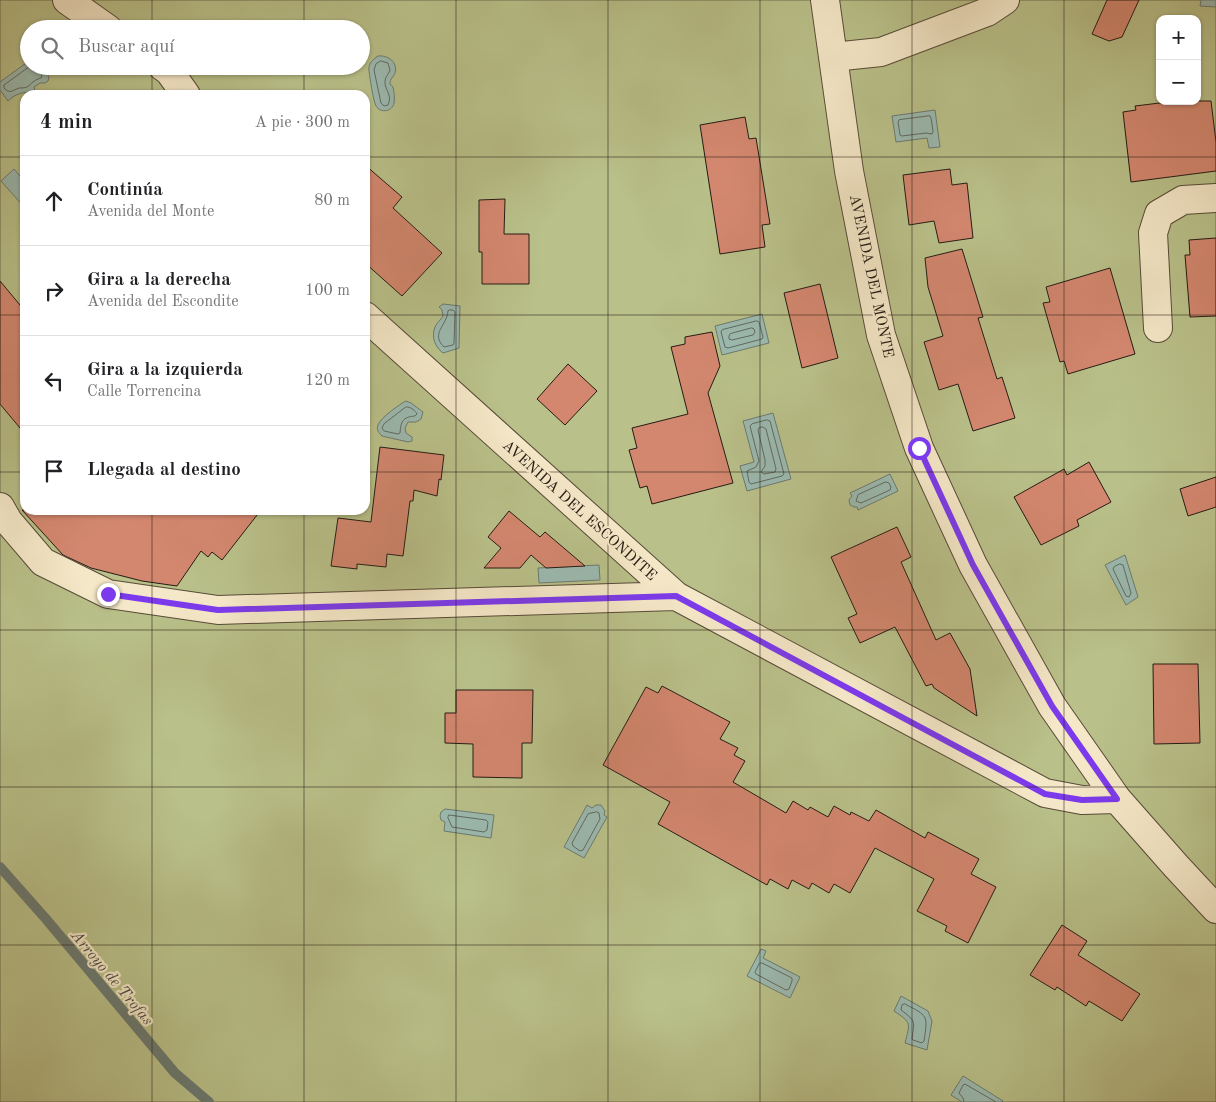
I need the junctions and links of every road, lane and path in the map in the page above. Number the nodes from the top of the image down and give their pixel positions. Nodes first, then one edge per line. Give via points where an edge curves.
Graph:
1 (67, 0) edge
2 (825, 0) edge
3 (1004, 0) edge
4 (95, 20) edge
5 (833, 57) junction
6 (172, 75) edge
7 (182, 90) edge
8 (1216, 198) edge
9 (370, 321) edge
10 (1158, 328) dead end
11 (0, 508) edge
12 (676, 596) junction
13 (1117, 799) junction
14 (1216, 909) edge

1 - 4 street
2 - 5 street, AVENIDA DEL MONTE
3 - 5 street via 986,12 881,52
5 - 13 street, AVENIDA DEL MONTE via 849,171 881,335 919,448 973,565 1042,689
6 - 7 street
8 - 10 street via 1183,200 1159,214 1153,234
9 - 12 street, AVENIDA DEL ESCONDITE
11 - 12 street via 44,562 108,594 218,610
12 - 13 street, AVENIDA DEL ESCONDITE via 1045,794 1082,800
13 - 14 street, AVENIDA DEL MONTE

